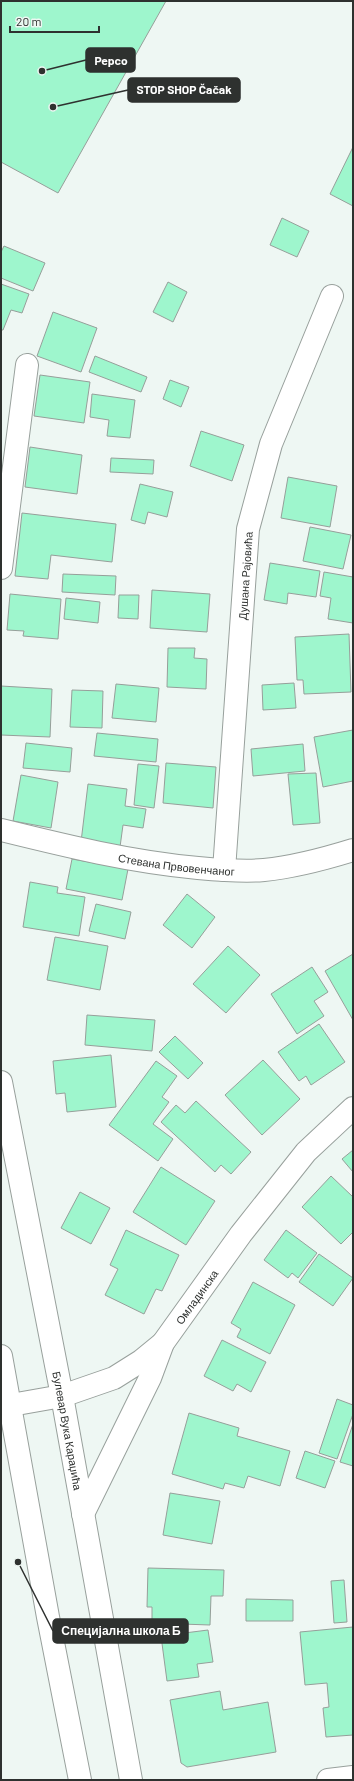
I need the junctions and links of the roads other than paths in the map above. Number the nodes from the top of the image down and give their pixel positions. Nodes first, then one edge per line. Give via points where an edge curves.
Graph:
1 (332, 296) dead end
2 (27, 366) dead end
3 (1, 568) edge
4 (1, 830) edge
5 (353, 850) edge
6 (224, 870) junction
7 (1, 1082) edge
8 (353, 1108) edge
9 (163, 1343) junction
10 (1, 1356) edge
11 (62, 1396) junction
12 (11, 1405) junction
13 (83, 1514) junction
14 (353, 1777) edge
15 (80, 1780) edge
16 (131, 1780) edge
17 (328, 1780) edge

1 - 6 street, Душана Рајовића via 271,444 248,529
2 - 3 street
4 - 6 street, Стевана Првовенчаног via 84,850 170,865
5 - 6 street, Стевана Првовенчаног via 319,861 264,870
7 - 11 street, Булевар Вука Караџића
8 - 9 street, Омладинска via 306,1152 241,1234
9 - 11 street via 114,1378
9 - 13 street, Омладинска via 150,1378
10 - 12 street
11 - 12 street
11 - 13 street, Булевар Вука Караџића
12 - 15 street
13 - 16 street, Булевар Вука Караџића
14 - 17 street

